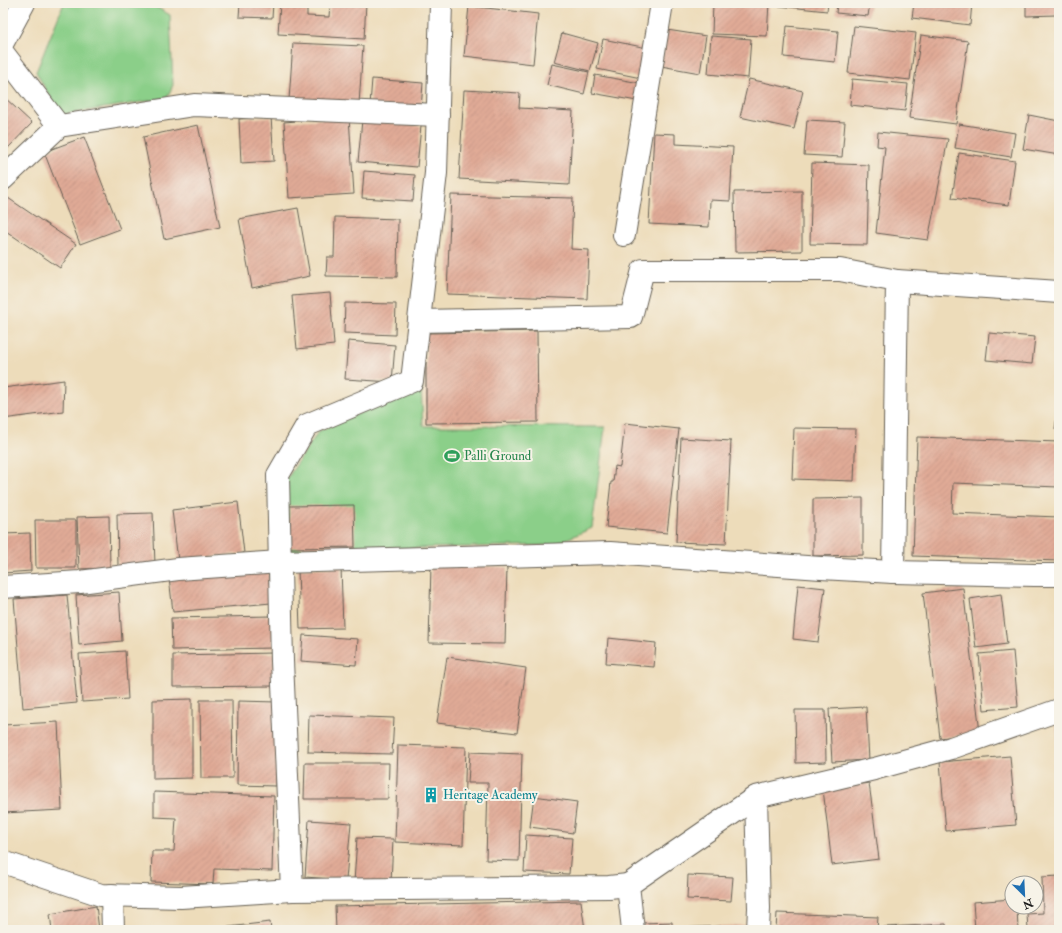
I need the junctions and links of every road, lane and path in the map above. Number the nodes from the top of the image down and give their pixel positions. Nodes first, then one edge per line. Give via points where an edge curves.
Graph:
1 (24, 3) edge
2 (441, 3) edge
3 (662, 3) edge
4 (3, 42) edge
5 (3, 53) edge
6 (438, 115) junction
7 (59, 126) junction
8 (3, 179) edge
9 (624, 235) dead end
10 (897, 281) junction
11 (1059, 292) edge
12 (419, 321) junction
13 (280, 562) junction
14 (893, 572) junction
15 (1059, 575) edge
16 (3, 587) edge
17 (1059, 710) edge
18 (756, 797) junction
19 (3, 862) edge
20 (628, 885) junction
21 (292, 890) junction
22 (112, 895) junction
23 (113, 930) edge
24 (633, 930) edge
25 (758, 930) edge

1 - 4 street
2 - 6 street
3 - 9 street
5 - 7 street
6 - 7 street via 194,105
6 - 12 street via 436,173
7 - 8 street
10 - 11 street
10 - 12 street via 840,270 643,270 631,317
10 - 14 street
12 - 13 street via 412,381 307,425 278,475
13 - 14 street via 610,553
13 - 16 street via 178,569 80,582
13 - 21 street
14 - 15 street
17 - 18 street via 951,748
18 - 20 street
18 - 25 street
19 - 22 street via 101,895
20 - 21 street via 609,888
20 - 24 street
21 - 22 street via 182,897
22 - 23 street

